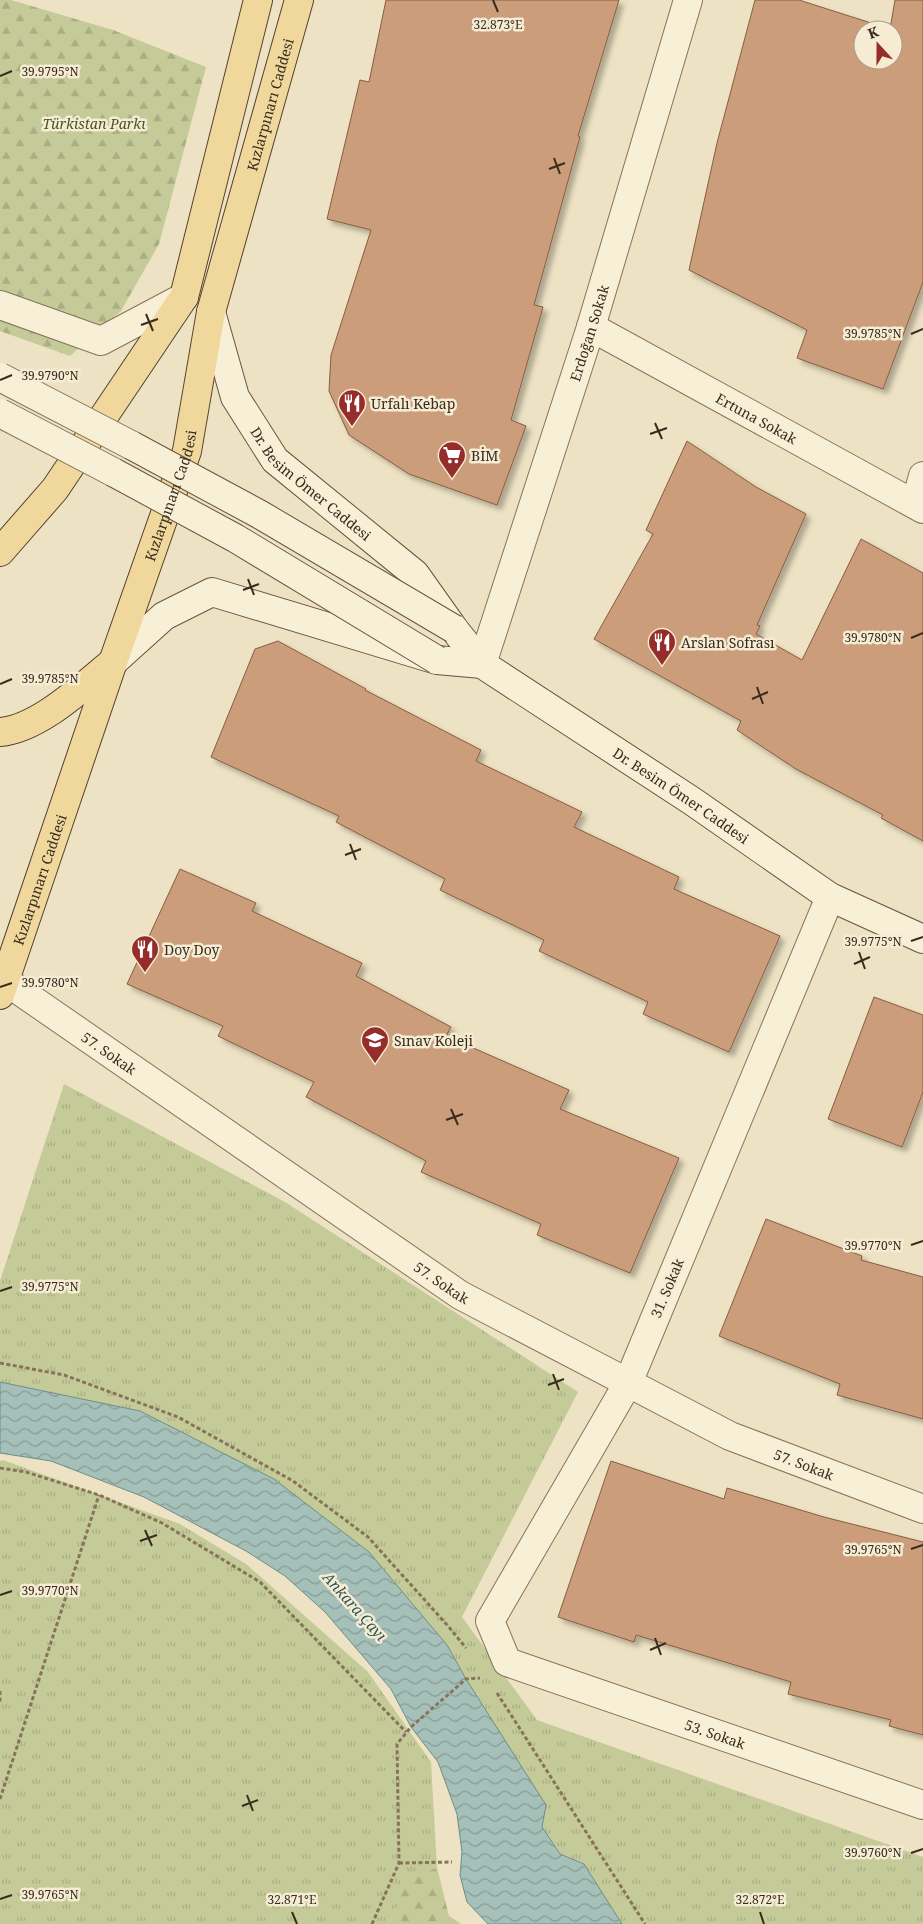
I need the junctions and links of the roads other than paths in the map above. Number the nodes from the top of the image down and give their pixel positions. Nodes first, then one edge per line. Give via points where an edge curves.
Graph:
1 (258, 0) edge
2 (299, 0) edge
3 (688, 0) edge
4 (184, 297) junction
5 (0, 305) edge
6 (211, 312) junction
7 (591, 327) junction
8 (0, 377) edge
9 (0, 413) edge
10 (923, 476) edge
11 (919, 506) edge
12 (0, 552) edge
13 (454, 629) junction
14 (438, 660) junction
15 (113, 662) junction
16 (482, 664) junction
17 (0, 732) edge
18 (830, 897) junction
19 (923, 939) edge
20 (1, 978) edge
21 (628, 1383) junction
22 (923, 1509) edge
23 (497, 1670) joint
24 (923, 1806) edge

1 - 4 main road
2 - 6 main road, Kızlarpınarı Caddesi
3 - 7 street, Erdoğan Sokak
4 - 5 street via 100,341
4 - 12 main road via 55,489
6 - 13 street, Dr. Besim Ömer Caddesi via 235,397 275,460 415,574
6 - 15 main road, Kızlarpınarı Caddesi via 187,451
7 - 11 street, Ertuna Sokak
7 - 16 street, Erdoğan Sokak
8 - 13 street, bridge via 259,514
9 - 14 street, bridge via 235,538
10 - 11 street
13 - 16 street, Dr. Besim Ömer Caddesi
14 - 15 street via 212,592 164,616
14 - 16 street, Dr. Besim Ömer Caddesi
15 - 17 main road via 59,706 14,731
15 - 20 main road, Kızlarpınarı Caddesi
16 - 18 street, Dr. Besim Ömer Caddesi via 692,801
18 - 19 street, Dr. Besim Ömer Caddesi
18 - 21 street, 31. Sokak
20 - 21 street, 57. Sokak via 460,1295
21 - 22 street, 57. Sokak via 730,1436
21 - 23 street, 31. Sokak via 490,1621
23 - 24 street, 53. Sokak

